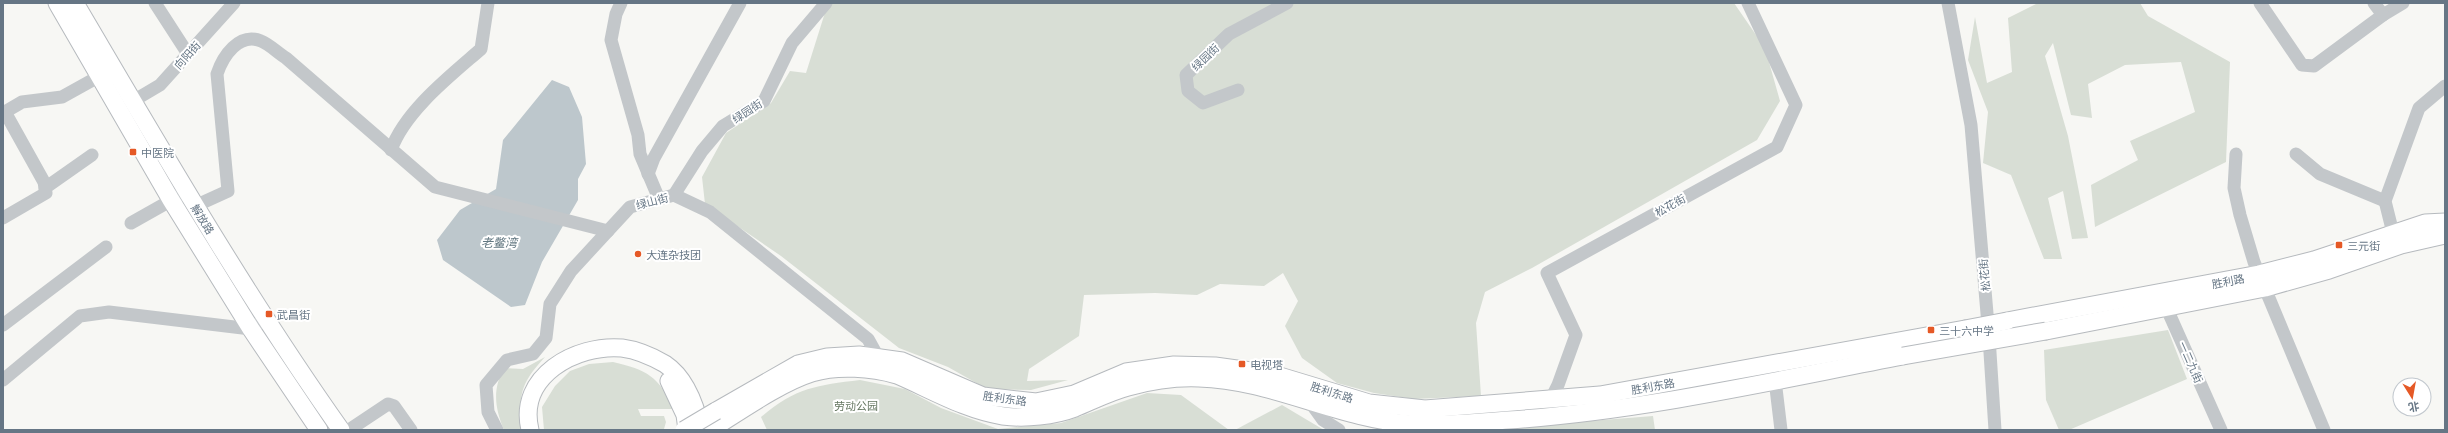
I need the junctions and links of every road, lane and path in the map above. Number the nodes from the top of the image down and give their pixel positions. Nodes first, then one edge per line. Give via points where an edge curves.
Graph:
1 (57, 3) edge
2 (75, 3) edge
3 (155, 3) edge
4 (234, 3) edge
5 (488, 3) edge
6 (621, 3) edge
7 (740, 3) edge
8 (826, 3) edge
9 (1287, 3) edge
10 (1748, 3) edge
11 (1948, 3) edge
12 (2260, 3) edge
13 (2374, 3) edge
14 (2403, 3) edge
15 (2383, 15) junction
16 (188, 54) junction
17 (106, 72) junction
18 (2445, 86) edge
19 (1238, 90) dead end
20 (133, 101) junction
21 (4, 112) edge
22 (391, 150) junction
23 (2236, 154) dead end
24 (2296, 154) dead end
25 (92, 155) dead end
26 (648, 174) junction
27 (45, 188) junction
28 (674, 195) junction
29 (190, 199) junction
30 (660, 199) junction
31 (171, 200) junction
32 (2385, 201) junction
33 (3, 218) edge
34 (2445, 222) edge
35 (131, 223) dead end
36 (608, 231) junction
37 (2393, 233) junction
38 (2445, 235) edge
39 (106, 247) dead end
40 (2262, 281) junction
41 (2164, 301) junction
42 (266, 318) junction
43 (2007, 321) joint
44 (3, 325) edge
45 (251, 329) junction
46 (878, 357) junction
47 (3, 380) edge
48 (1775, 380) junction
49 (1550, 401) junction
50 (1310, 402) junction
51 (715, 422) edge
52 (341, 429) edge
53 (2220, 429) edge
54 (319, 430) edge
55 (412, 430) edge
56 (497, 430) edge
57 (530, 430) edge
58 (536, 430) edge
59 (684, 430) edge
60 (687, 430) edge
61 (701, 430) edge
62 (1339, 430) edge
63 (1781, 430) edge
64 (1995, 430) edge
65 (2324, 430) edge

1 - 17 main road, 解放路
2 - 17 main road, 解放路
3 - 16 street
4 - 16 street, 向阳街
5 - 22 street via 481,49 439,86 397,134
6 - 26 street via 611,40 638,135 640,154
7 - 26 street via 654,158
8 - 28 street, 绿园街 via 792,43 764,101 724,126 702,151
9 - 19 street, 绿园街 via 1229,34 1186,75 1188,91 1204,103
10 - 49 street, 松花街 via 1796,105 1777,147 1547,274 1576,335
11 - 64 street, 松花街 via 1971,125
12 - 15 street via 2302,64 2314,66
13 - 15 street
14 - 15 street
16 - 20 street, 向阳街 via 160,85
17 - 20 main road, 解放路
17 - 21 street via 62,97 22,102
17 - 31 main road, 解放路
18 - 32 street via 2418,108
20 - 29 main road, 解放路
21 - 27 street
22 - 29 street via 286,58 261,41 247,38 222,59 217,74 228,191
22 - 36 street via 435,187
23 - 40 street via 2236,194 2240,215
24 - 32 street via 2320,174
25 - 27 street
26 - 30 street
27 - 33 street via 46,193
28 - 30 street, 绿山街
28 - 46 street, 绿山街 via 710,212 868,339
29 - 31 street
29 - 42 main road, 解放路
30 - 36 street, 绿山街 via 630,206
31 - 35 street
31 - 45 main road, 解放路
32 - 37 street
34 - 37 main road, 胜利路 via 2425,223
36 - 56 street, 绿山街 via 571,271 550,304 546,338 532,354 507,360 486,385 488,412
37 - 40 main road, 胜利路
38 - 40 main road, 胜利路 via 2401,245 2329,270
39 - 44 street
40 - 41 main road, 胜利路
40 - 65 street
41 - 43 main road, 胜利路
41 - 48 main road, 胜利路, bridge via 2046,331
41 - 53 street, 一二九街
42 - 45 street
42 - 52 main road, 解放路
43 - 49 main road, 胜利东路, bridge via 1745,371
45 - 47 street via 109,312 80,316
45 - 54 main road, 解放路
46 - 49 main road, 胜利东路 via 902,361 983,396 1036,402 1074,394 1126,372 1174,365 1215,366 1273,374 1369,403 1425,409
46 - 51 main road, 胜利东路 via 826,357 798,364
48 - 50 main road, 胜利路 via 1607,411 1456,424 1383,421
48 - 63 street
50 - 51 main road, 胜利路 via 1246,384 1198,377 1126,387 1072,409 1006,416 980,412 884,371 837,370 812,373
50 - 62 street via 1323,420
51 - 59 main road, 胜利东路, bridge
52 - 55 street via 388,404 394,406
57 - 61 main road via 529,410 532,394 554,367 581,353 622,348 641,353 666,365 680,380 692,400
58 - 60 main road via 537,406 547,385 565,369 590,358 615,355 636,359 667,378 678,396

